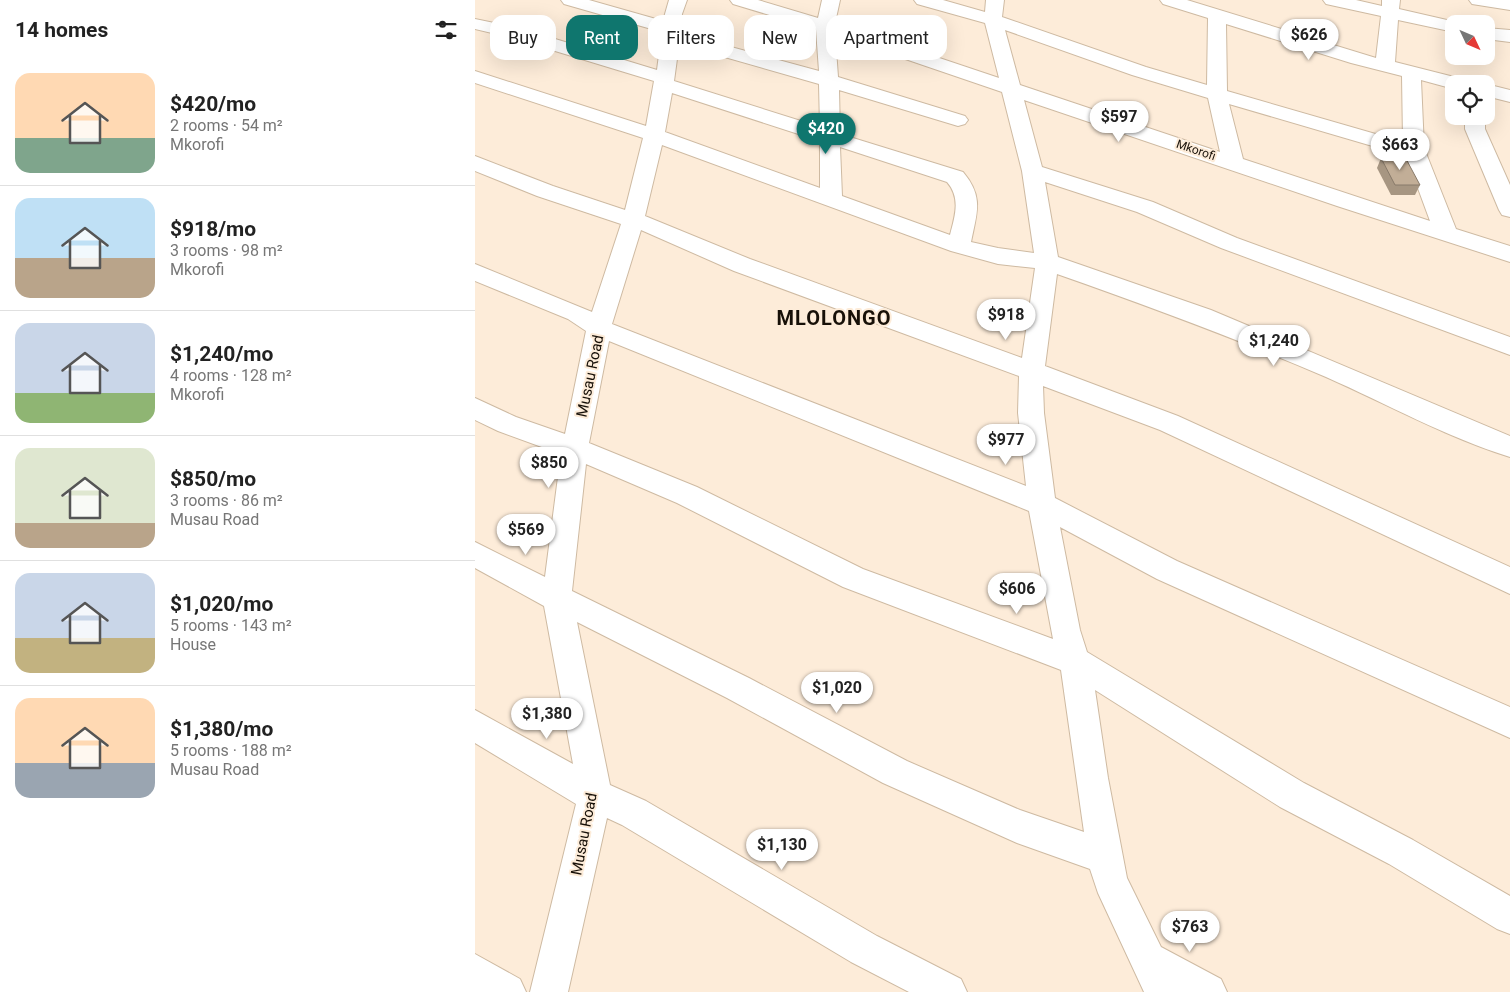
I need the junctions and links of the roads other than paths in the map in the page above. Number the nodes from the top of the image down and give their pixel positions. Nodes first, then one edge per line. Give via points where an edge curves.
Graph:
1 (570, 0) edge
2 (677, 0) edge
3 (739, 0) edge
4 (831, 0) edge
5 (923, 0) edge
6 (1169, 0) edge
7 (1331, 0) edge
8 (1477, 0) edge
9 (1510, 5) edge
10 (1390, 7) edge
11 (994, 10) edge
12 (674, 15) edge
13 (1217, 15) junction
14 (1445, 23) edge
15 (475, 24) edge
16 (648, 25) edge
17 (825, 26) junction
18 (1495, 34) edge
19 (1510, 36) edge
20 (734, 51) edge
21 (666, 60) edge
22 (1385, 66) junction
23 (1411, 72) junction
24 (475, 77) edge
25 (829, 80) junction
26 (1445, 80) edge
27 (663, 81) junction
28 (1010, 88) junction
29 (1495, 92) edge
30 (1217, 94) junction
31 (1510, 96) edge
32 (958, 120) dead end
33 (1475, 125) edge
34 (654, 136) junction
35 (831, 137) junction
36 (1414, 148) junction
37 (475, 163) edge
38 (1233, 163) junction
39 (1033, 171) junction
40 (831, 199) junction
41 (1510, 210) edge
42 (633, 220) junction
43 (1446, 233) junction
44 (959, 246) junction
45 (1510, 254) edge
46 (1047, 262) junction
47 (475, 272) edge
48 (599, 328) junction
49 (1510, 346) edge
50 (1031, 371) junction
51 (475, 408) edge
52 (1510, 447) edge
53 (575, 448) junction
54 (1042, 504) junction
55 (475, 554) edge
56 (1510, 581) edge
57 (557, 598) junction
58 (1075, 661) junction
59 (1510, 723) edge
60 (475, 725) edge
61 (595, 796) junction
62 (1106, 857) junction
63 (1510, 916) edge
64 (475, 972) edge
65 (1155, 976) edge
66 (507, 992) edge
67 (549, 992) edge
68 (947, 992) edge
69 (1208, 992) edge

1 - 16 street
2 - 12 street, Musau Road
3 - 17 street, Mkorofi
4 - 17 street
5 - 11 street
6 - 13 street
7 - 10 street
8 - 9 street
10 - 14 street
10 - 22 street
11 - 28 street
11 - 30 street via 1139,71
13 - 22 street
13 - 30 street
15 - 27 street via 513,32
17 - 25 street
17 - 28 street, Mkorofi
18 - 19 street
20 - 25 street
21 - 27 street, Musau Road
22 - 23 street
23 - 26 street
23 - 36 street
24 - 34 street
25 - 32 street
25 - 35 street
27 - 34 street, Musau Road
27 - 35 street
28 - 38 street, Mkorofi
28 - 39 street
29 - 31 street
30 - 36 street via 1376,141
30 - 38 street
33 - 41 street
34 - 40 street
34 - 42 street, Musau Road
35 - 40 street
35 - 44 street via 955,177 965,186 968,201
36 - 43 street
37 - 42 street via 545,191
38 - 43 street, Mkorofi
39 - 46 street
39 - 49 street via 1145,207 1229,243
40 - 44 street
42 - 48 street, Musau Road
42 - 50 street via 871,314
43 - 45 street, Mkorofi
44 - 46 street via 998,256
46 - 50 street
46 - 52 street via 1203,316
47 - 48 street via 576,313
48 - 53 street, Musau Road
48 - 54 street
50 - 54 street via 1031,413
50 - 56 street via 1169,423
51 - 53 street via 507,424
53 - 57 street, Musau Road
53 - 58 street via 687,495 853,578
54 - 58 street via 1065,630
54 - 59 street via 1167,570
55 - 57 street
57 - 61 street, Musau Road
57 - 62 street via 738,688 895,772 1017,826
58 - 62 street
58 - 63 street via 1292,795 1401,852
60 - 61 street
61 - 67 street, Musau Road
61 - 68 street via 634,812 864,949
62 - 65 street via 1111,881
64 - 66 street
65 - 69 street

